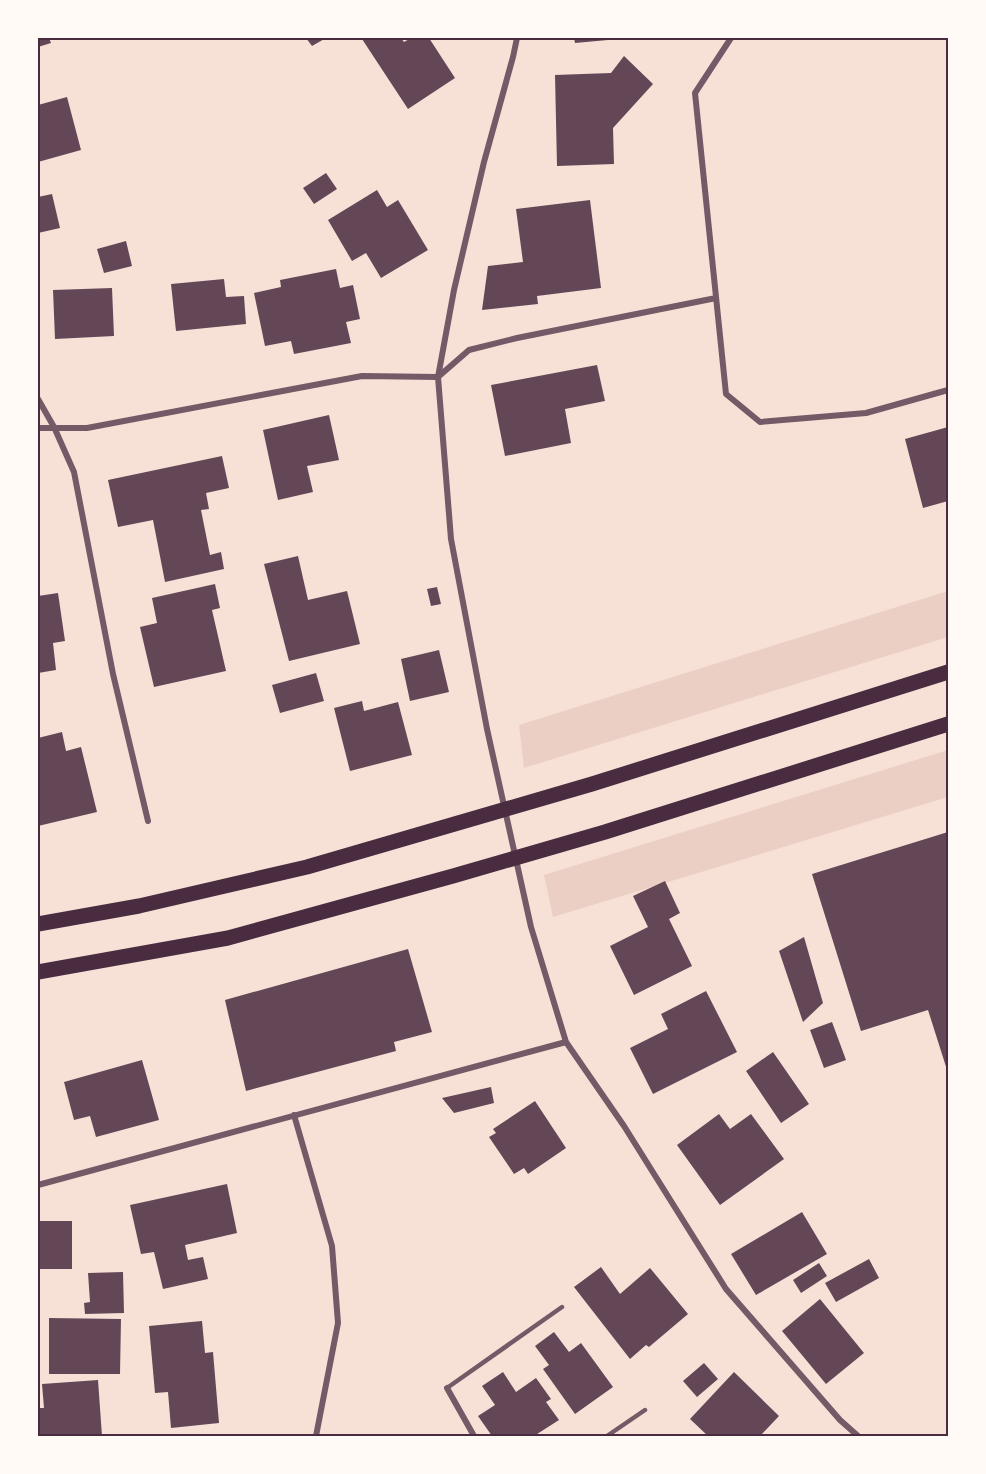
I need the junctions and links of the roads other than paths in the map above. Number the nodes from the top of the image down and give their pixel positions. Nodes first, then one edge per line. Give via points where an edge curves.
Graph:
1 (517, 38) edge
2 (731, 38) edge
3 (716, 298) junction
4 (438, 378) junction
5 (948, 390) edge
6 (38, 399) edge
7 (54, 427) junction
8 (38, 428) edge
9 (948, 672) edge
10 (948, 724) edge
11 (148, 821) dead end
12 (38, 924) edge
13 (38, 972) edge
14 (566, 1042) junction
15 (294, 1115) junction
16 (38, 1185) edge
17 (562, 1307) dead end
18 (447, 1388) joint
19 (645, 1410) dead end
20 (316, 1437) edge
21 (474, 1437) edge
22 (607, 1437) edge
23 (858, 1437) edge

1 - 4 street via 465,243
2 - 3 street via 695,93
3 - 4 street via 469,350
3 - 5 street via 726,394 760,422 866,412
4 - 7 street via 362,376 87,428
4 - 14 street via 451,539 482,705 531,927
6 - 7 street
7 - 8 street
7 - 11 street via 74,472 113,674
9 - 12 main road via 592,784 307,867 139,906
10 - 13 main road via 605,832 228,938
14 - 15 street
14 - 23 street via 624,1126 726,1289
15 - 16 street
15 - 20 street via 332,1246 338,1323
17 - 18 lane
18 - 21 street
19 - 22 lane

